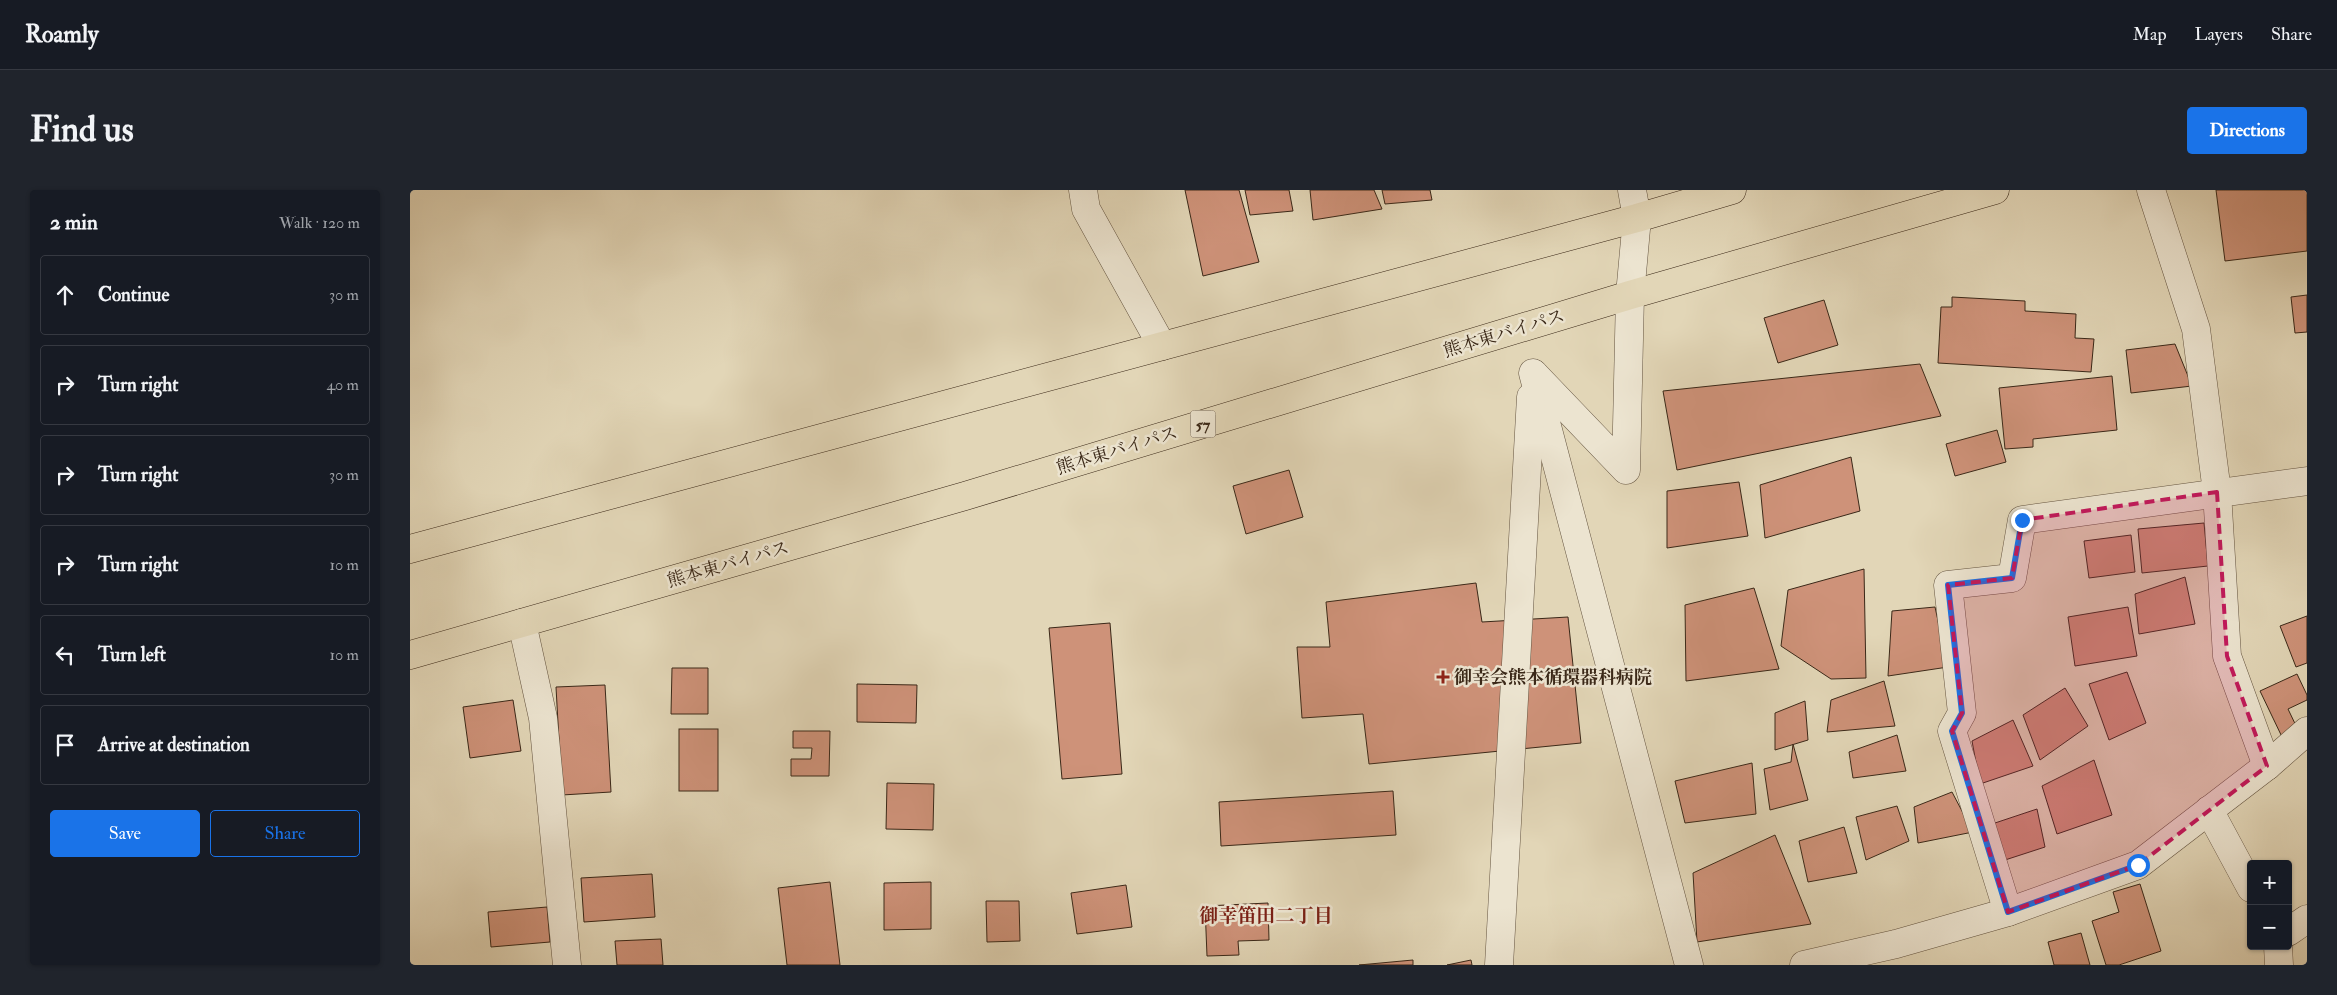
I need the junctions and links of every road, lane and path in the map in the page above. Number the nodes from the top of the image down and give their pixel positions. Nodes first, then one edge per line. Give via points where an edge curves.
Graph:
1 (1083, 190) edge
2 (1632, 190) edge
3 (1732, 190) edge
4 (1995, 190) edge
5 (2151, 190) edge
6 (1636, 218) junction
7 (1630, 295) junction
8 (1162, 346) junction
9 (1533, 373) junction
10 (2307, 481) edge
11 (2217, 492) junction
12 (410, 549) edge
13 (522, 623) junction
14 (410, 655) edge
15 (2307, 731) edge
16 (2267, 766) junction
17 (2210, 810) junction
18 (2247, 880) edge
19 (2008, 912) junction
20 (2307, 919) edge
21 (2292, 929) edge
22 (2278, 950) edge
23 (567, 965) edge
24 (1499, 965) edge
25 (1689, 965) edge
26 (1804, 965) edge
27 (2279, 965) edge

1 - 8 street via 1086,209
2 - 6 street
3 - 6 highway
4 - 7 highway, 熊本東バイパス / 57
5 - 11 street via 2196,330
6 - 7 street
6 - 8 highway
7 - 9 street via 1626,470
7 - 13 highway, 熊本東バイパス / 57 via 965,496
8 - 12 highway
9 - 24 street
9 - 25 street
10 - 11 street
11 - 16 street via 2227,656
11 - 19 street via 2022,520 2012,578 1948,585 1962,713 1952,731
13 - 14 highway, 熊本東バイパス / 57
13 - 23 street via 543,718
15 - 16 street
16 - 17 street
17 - 18 street
17 - 19 street via 2138,865
19 - 26 street via 1896,944
20 - 21 street
22 - 27 street

